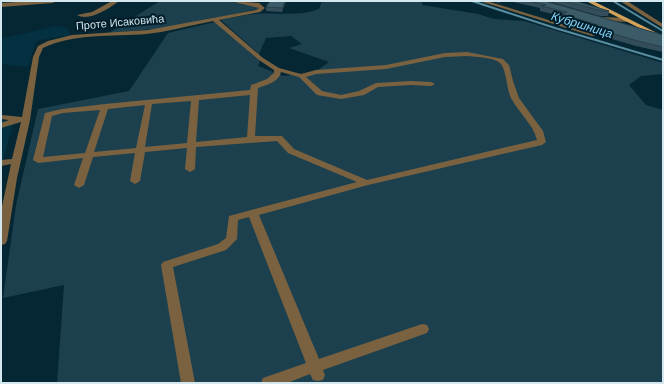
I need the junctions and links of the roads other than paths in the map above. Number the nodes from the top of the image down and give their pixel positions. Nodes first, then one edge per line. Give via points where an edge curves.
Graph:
1 (53, 1) edge
2 (116, 1) edge
3 (233, 1) edge
4 (482, 1) edge
5 (589, 1) edge
6 (624, 1) edge
7 (1, 5) edge
8 (80, 15) dead end
9 (549, 16) dead end
10 (594, 17) edge
11 (543, 19) junction
12 (215, 20) junction
13 (627, 20) junction
14 (663, 26) edge
15 (594, 35) dead end
16 (663, 38) edge
17 (277, 68) junction
18 (301, 76) junction
19 (431, 84) dead end
20 (254, 92) junction
21 (195, 98) junction
22 (149, 102) junction
23 (105, 106) junction
24 (24, 117) junction
25 (1, 118) edge
26 (1, 126) edge
27 (251, 139) junction
28 (191, 145) junction
29 (140, 150) junction
30 (90, 155) junction
31 (16, 161) junction
32 (1, 163) edge
33 (190, 168) dead end
34 (135, 181) dead end
35 (366, 183) junction
36 (79, 185) dead end
37 (253, 213) junction
38 (1, 241) edge
39 (422, 328) dead end
40 (316, 371) junction
41 (188, 383) edge
42 (268, 383) edge

1 - 7 street
2 - 8 street via 93,14
3 - 12 street, Проте Исаковића via 252,3 262,8
4 - 11 street
5 - 13 main road
6 - 14 street
9 - 11 street
10 - 13 street via 612,21
11 - 15 street
12 - 17 street via 261,59
12 - 24 street, Проте Исаковића via 148,32 72,37 45,44 37,51
13 - 16 main road
17 - 18 street
17 - 20 street via 278,74 270,81 254,88
18 - 19 street via 320,93 341,97 361,93 376,86
18 - 35 street via 316,72 386,67 445,55 467,54 501,60 506,66 515,98 539,131 542,142
20 - 21 street
20 - 27 street
21 - 22 street
21 - 28 street
22 - 23 street
22 - 29 street
23 - 30 street
23 - 30 street via 48,115 38,160
24 - 25 street
24 - 26 street
24 - 31 street, Проте Исаковића
27 - 28 street
27 - 35 street via 279,138 291,151
28 - 29 street
28 - 33 street
29 - 30 street
29 - 34 street
30 - 36 street
31 - 32 street
31 - 38 street, Проте Исаковића
35 - 37 street
37 - 40 street
37 - 41 street via 233,218 231,239 222,247 168,264
39 - 40 street
40 - 42 street

